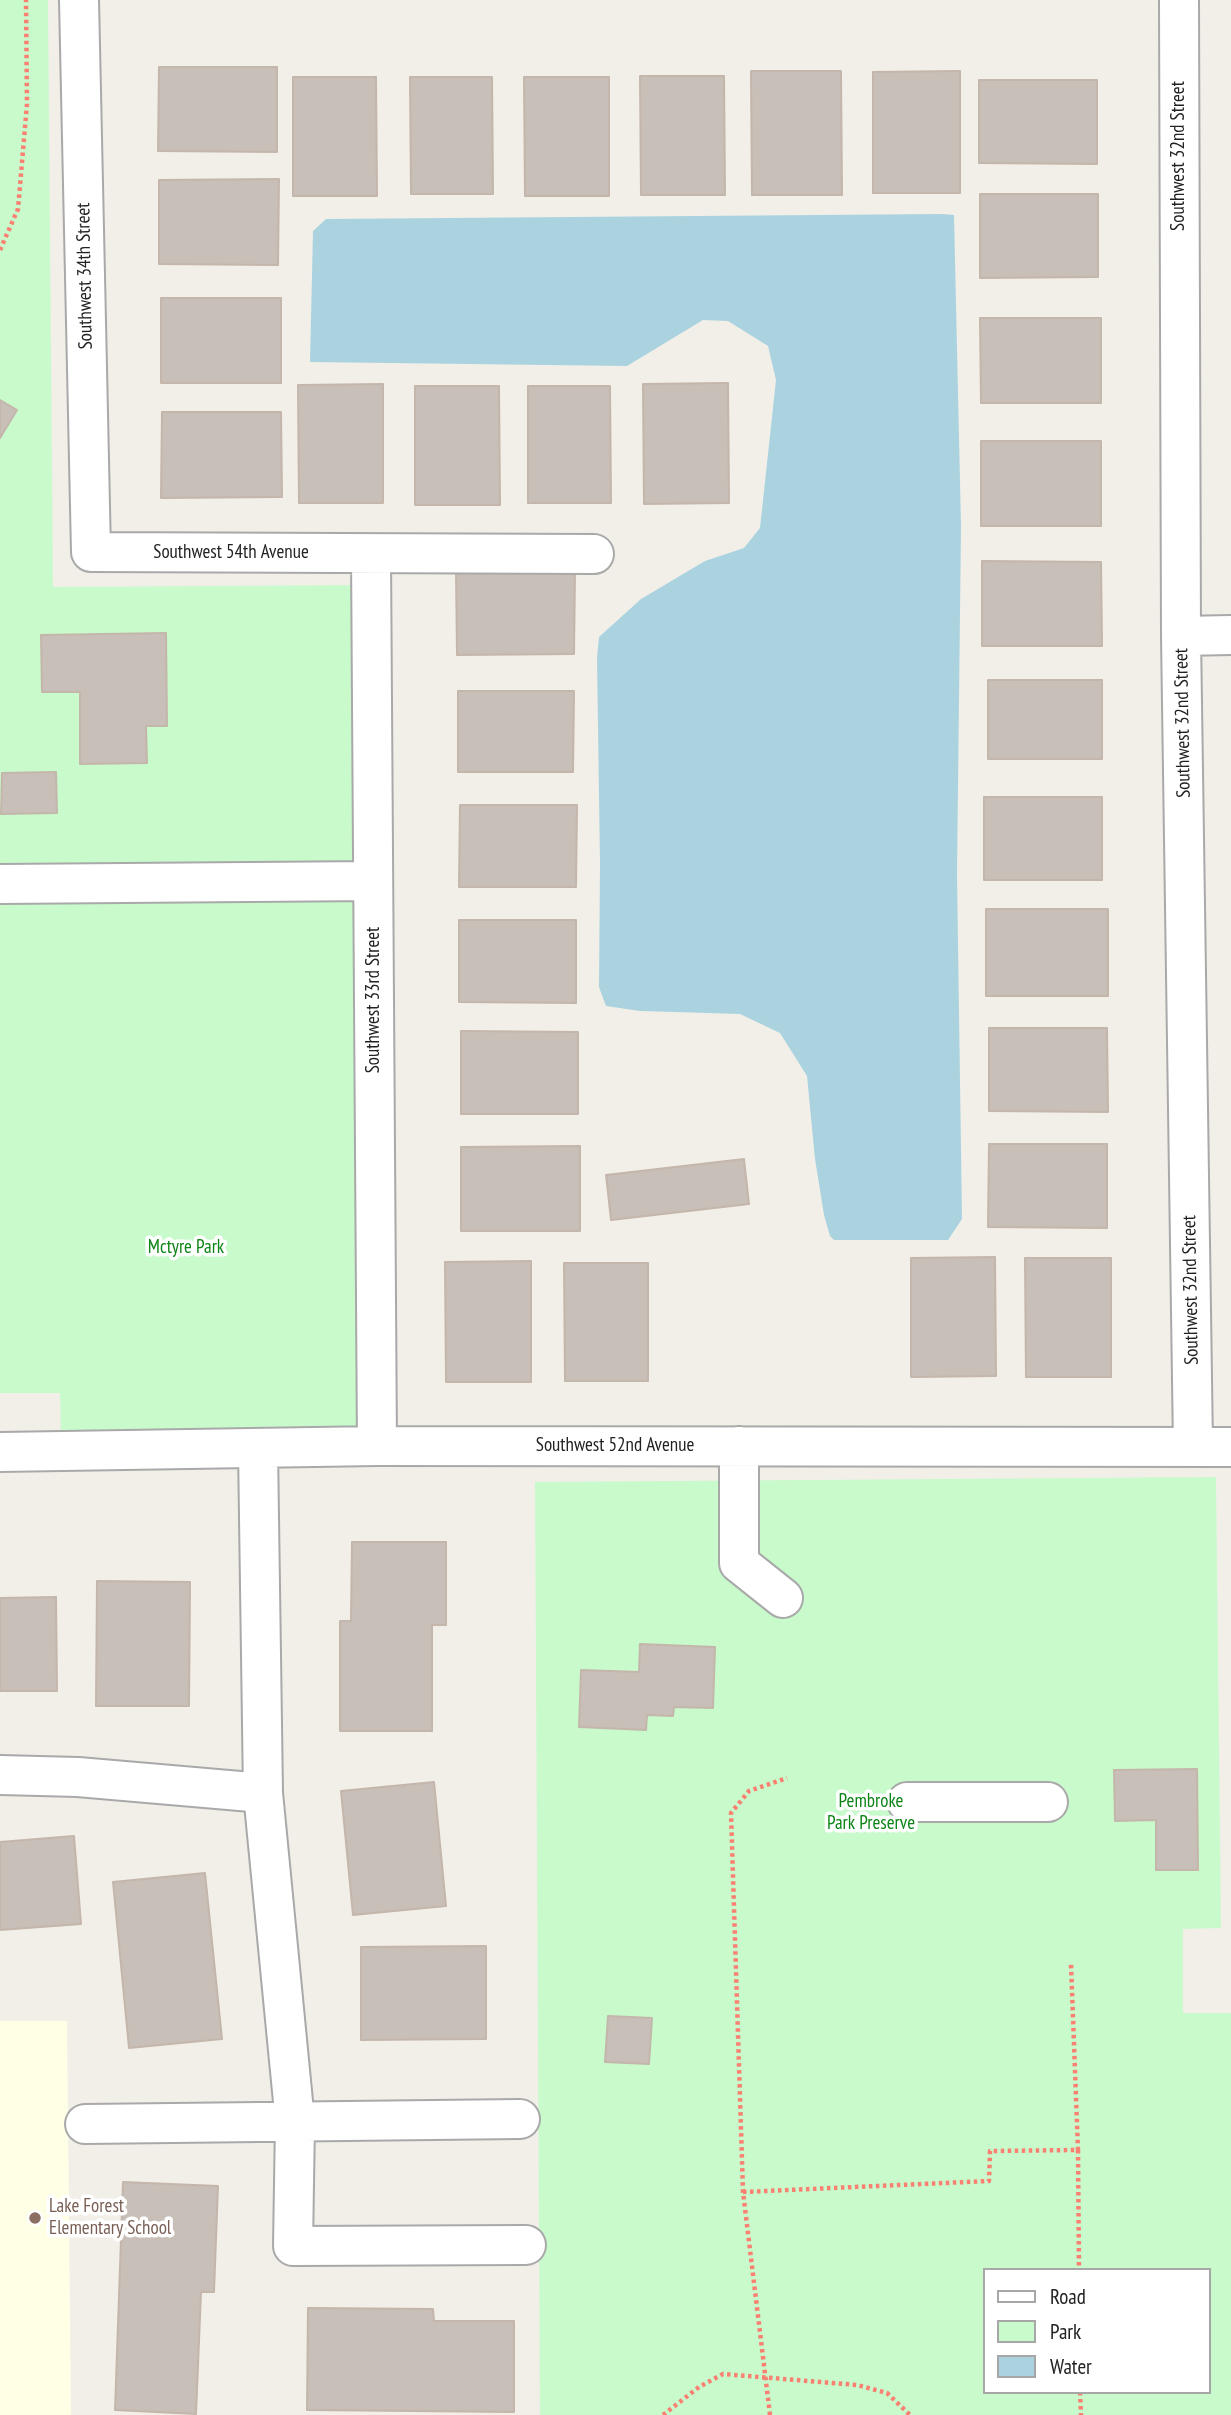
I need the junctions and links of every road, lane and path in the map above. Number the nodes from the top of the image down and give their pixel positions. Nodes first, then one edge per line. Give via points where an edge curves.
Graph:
1 (26, 0) edge
2 (79, 0) edge
3 (1179, 0) edge
4 (0, 250) edge
5 (91, 552) joint
6 (371, 554) junction
7 (594, 554) dead end
8 (1231, 635) edge
9 (1181, 636) junction
10 (373, 881) junction
11 (0, 884) edge
12 (377, 1446) junction
13 (740, 1446) junction
14 (1193, 1446) junction
15 (1231, 1447) edge
16 (258, 1448) junction
17 (0, 1452) edge
18 (783, 1598) dead end
19 (0, 1774) edge
20 (787, 1778) dead end
21 (263, 1793) junction
22 (907, 1802) dead end
23 (1048, 1802) dead end
24 (1071, 1964) dead end
25 (520, 2119) dead end
26 (295, 2122) junction
27 (85, 2124) dead end
28 (1078, 2150) junction
29 (743, 2192) junction
30 (526, 2245) dead end
31 (1079, 2268) edge
32 (765, 2378) junction
33 (1080, 2394) edge
34 (663, 2415) edge
35 (770, 2415) edge
36 (910, 2415) edge
37 (1081, 2415) edge

1 - 4 path via 27,104 18,209
2 - 5 street, Southwest 34th Street
3 - 9 street, Southwest 32nd Street
5 - 6 street, Southwest 54th Avenue
6 - 7 street, Southwest 54th Avenue
6 - 10 street, Southwest 33rd Street
8 - 9 street
9 - 14 street, Southwest 32nd Street
10 - 11 street
10 - 12 street, Southwest 33rd Street
12 - 13 street, Southwest 52nd Avenue
12 - 16 street, Southwest 52nd Avenue
13 - 14 street, Southwest 52nd Avenue
13 - 18 street via 739,1563
14 - 15 street, Southwest 52nd Avenue
16 - 17 street, Southwest 52nd Avenue
16 - 21 street
19 - 21 street
20 - 29 path via 749,1791 731,1813
21 - 26 street
22 - 23 street
24 - 28 path
25 - 26 street
26 - 27 street
26 - 30 street via 293,2246
28 - 29 path via 989,2151 989,2181
28 - 31 path
29 - 32 path
32 - 34 path via 723,2374
32 - 35 path
32 - 36 path via 877,2390 887,2393
33 - 37 path

